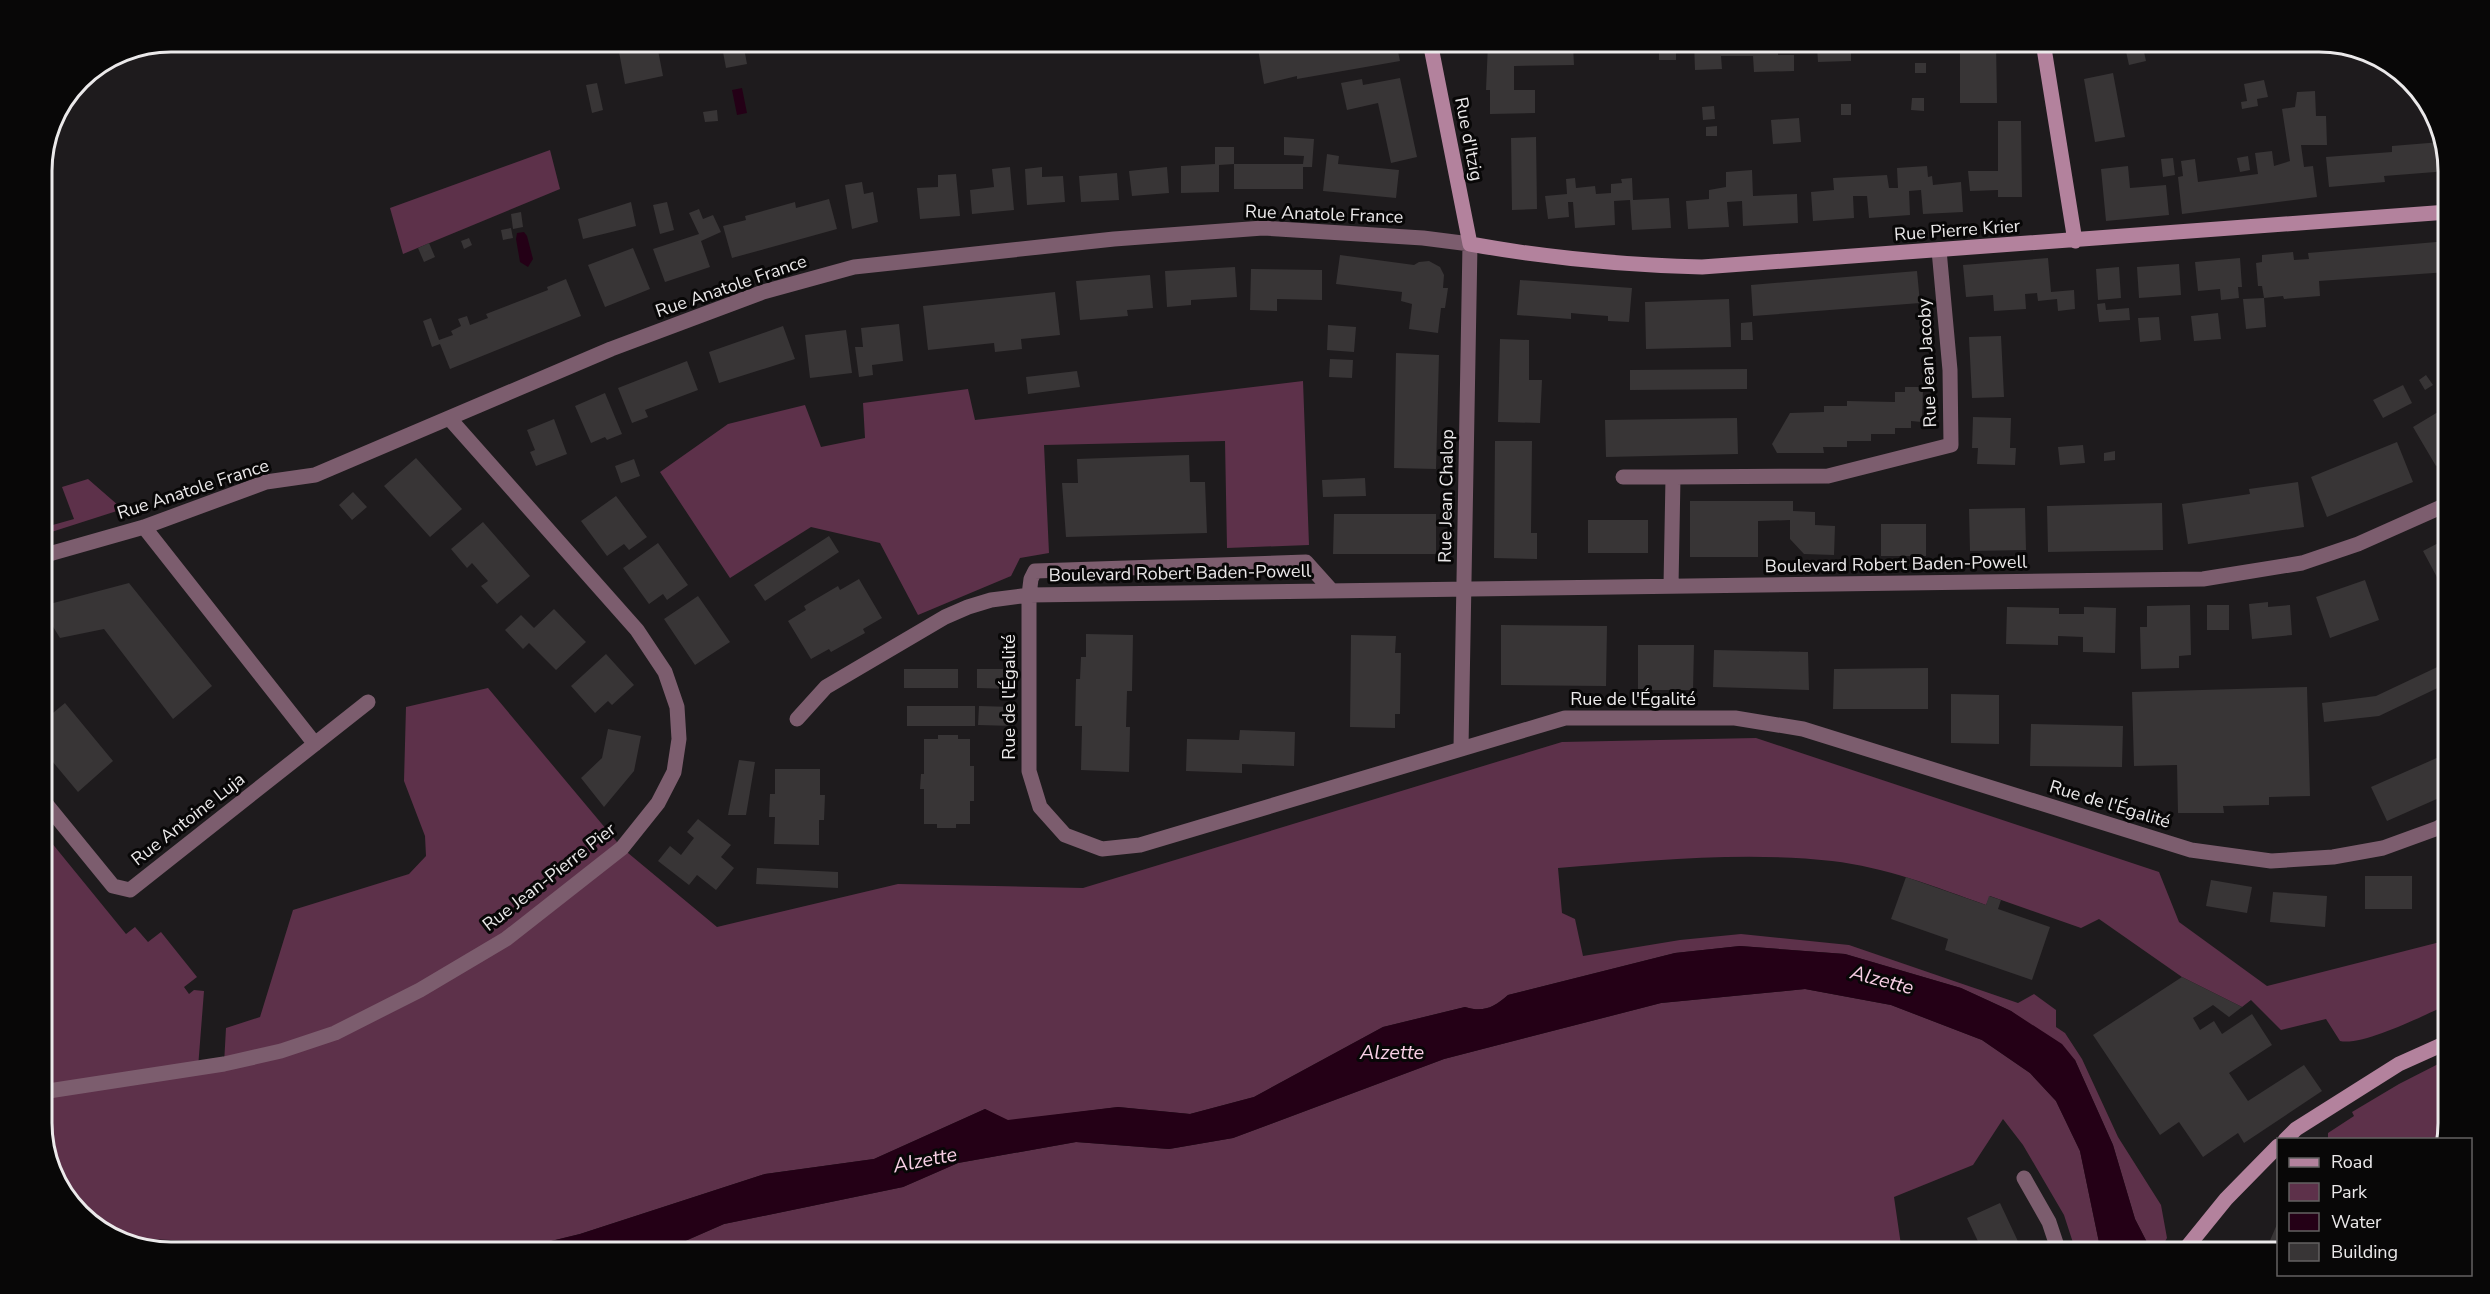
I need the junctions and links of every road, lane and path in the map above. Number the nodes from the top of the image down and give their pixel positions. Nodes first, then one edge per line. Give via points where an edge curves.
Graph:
1 (1432, 52) edge
2 (2045, 52) edge
3 (2437, 213) edge
4 (2075, 241) junction
5 (1470, 244) junction
6 (1939, 250) junction
7 (449, 418) junction
8 (1623, 477) dead end
9 (1673, 477) junction
10 (2437, 509) edge
11 (144, 527) junction
12 (53, 553) edge
13 (1671, 586) junction
14 (1464, 589) junction
15 (1332, 591) junction
16 (1029, 595) junction
17 (368, 702) dead end
18 (797, 719) dead end
19 (315, 744) junction
20 (1461, 748) junction
21 (53, 812) edge
22 (2438, 828) edge
23 (2438, 1047) edge
24 (53, 1090) edge
25 (2287, 1138) edge
26 (2277, 1147) edge
27 (2024, 1178) dead end
28 (2056, 1242) edge
29 (2191, 1242) edge

1 - 5 main road, Rue d'Itzig
2 - 4 main road
3 - 4 main road, Rue Pierre Krier
4 - 6 main road, Rue Pierre Krier
5 - 6 main road, Rue Pierre Krier via 1621,265 1702,267
5 - 7 street, Rue Anatole France via 1263,228 1114,239 854,267 763,292 671,326
5 - 14 street, Rue Jean Chalop
6 - 9 street, Rue Jean Jacoby via 1950,370 1951,445 1828,476
7 - 11 street, Rue Anatole France via 315,475 266,482
7 - 24 street, Rue Jean-Pierre Pier via 637,630 665,672 676,707 679,739 674,772 658,803 622,848 506,939 420,990 335,1033 224,1064
8 - 9 street, Rue Jean Jacoby
9 - 13 street
10 - 13 street, Boulevard Robert Baden-Powell via 2358,544 2302,562 2203,579
11 - 12 street, Rue Anatole France
11 - 19 street
13 - 14 street, Boulevard Robert Baden-Powell
14 - 15 street, Boulevard Robert Baden-Powell
14 - 20 street, Rue Jean Chalop
15 - 16 street, Boulevard Robert Baden-Powell
15 - 16 street, Boulevard Robert Baden-Powell via 1306,562 1035,571
16 - 18 street, Boulevard Robert Baden-Powell via 991,600 945,617 826,687
16 - 20 street, Rue de l'Égalité via 1029,771 1040,807 1065,835 1102,849 1140,845
17 - 19 street, Rue Antoine Luja
19 - 21 street, Rue Antoine Luja via 130,890 113,886
20 - 22 street, Rue de l'Égalité via 1565,718 1735,718 1803,729 2190,850 2271,861 2333,857 2383,848
23 - 25 main road via 2399,1064
26 - 29 main road
27 - 28 street

